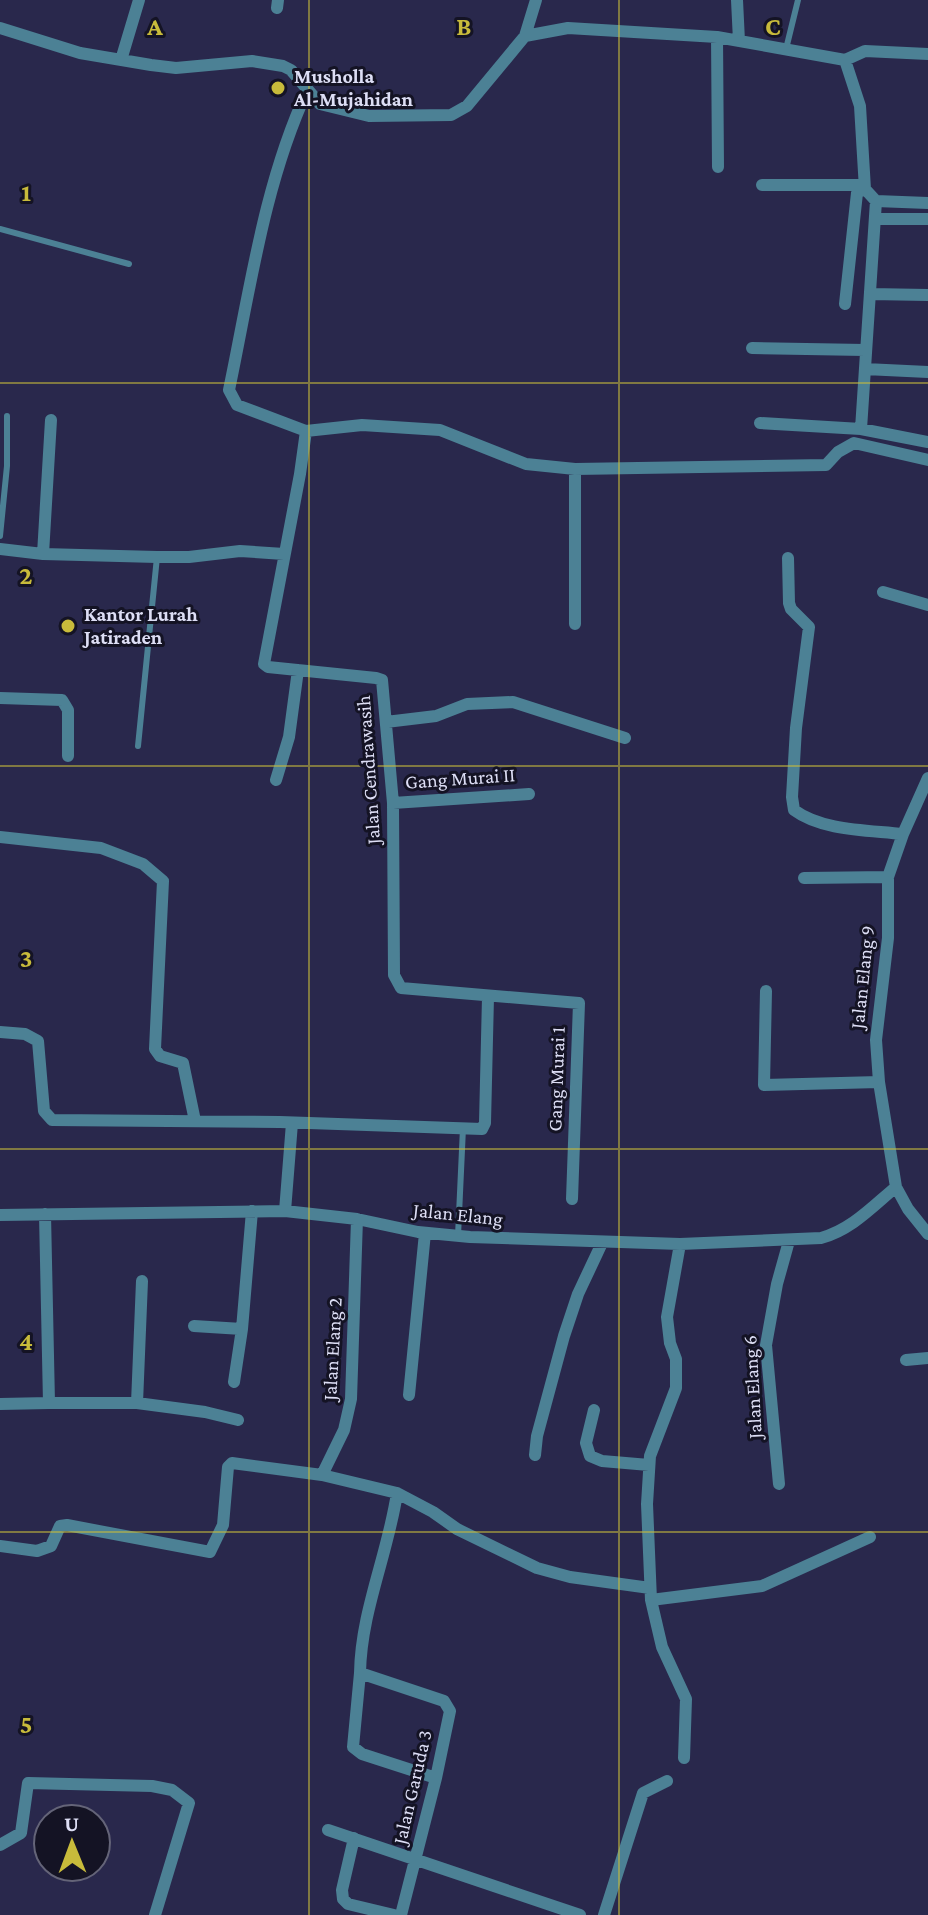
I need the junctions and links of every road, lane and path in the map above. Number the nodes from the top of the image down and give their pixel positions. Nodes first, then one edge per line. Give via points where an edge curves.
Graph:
1 (139, 0) edge
2 (536, 0) edge
3 (737, 0) edge
4 (798, 0) edge
5 (0, 28) edge
6 (525, 36) junction
7 (717, 37) junction
8 (739, 41) junction
9 (786, 49) junction
10 (928, 54) edge
11 (121, 60) junction
12 (845, 60) junction
13 (307, 91) junction
14 (718, 167) dead end
15 (762, 185) dead end
16 (864, 187) junction
17 (876, 201) junction
18 (928, 203) edge
19 (875, 219) junction
20 (928, 219) edge
21 (0, 229) edge
22 (129, 264) dead end
23 (870, 294) junction
24 (928, 295) edge
25 (845, 304) dead end
26 (752, 348) dead end
27 (865, 350) junction
28 (865, 369) junction
29 (928, 372) edge
30 (7, 416) dead end
31 (51, 420) dead end
32 (760, 423) dead end
33 (861, 429) junction
34 (306, 431) junction
35 (928, 442) edge
36 (928, 460) edge
37 (575, 469) junction
38 (0, 536) edge
39 (0, 549) edge
40 (43, 554) junction
41 (284, 554) junction
42 (157, 557) junction
43 (788, 558) dead end
44 (883, 592) dead end
45 (928, 605) edge
46 (575, 624) dead end
47 (298, 670) junction
48 (0, 698) edge
49 (386, 722) junction
50 (625, 738) dead end
51 (138, 746) dead end
52 (68, 756) dead end
53 (928, 778) edge
54 (276, 780) dead end
55 (529, 794) dead end
56 (393, 803) junction
57 (903, 834) junction
58 (0, 837) edge
59 (888, 877) junction
60 (804, 878) dead end
61 (766, 991) dead end
62 (488, 997) junction
63 (0, 1032) edge
64 (879, 1082) junction
65 (195, 1121) junction
66 (292, 1123) junction
67 (463, 1128) junction
68 (896, 1187) junction
69 (572, 1199) dead end
70 (252, 1211) junction
71 (285, 1211) junction
72 (45, 1214) junction
73 (0, 1215) edge
74 (357, 1219) junction
75 (425, 1233) junction
76 (928, 1234) edge
77 (458, 1236) junction
78 (789, 1241) junction
79 (602, 1243) junction
80 (680, 1244) junction
81 (142, 1281) dead end
82 (194, 1326) dead end
83 (242, 1329) junction
84 (928, 1358) edge
85 (906, 1360) dead end
86 (234, 1382) dead end
87 (409, 1395) dead end
88 (49, 1403) junction
89 (137, 1403) junction
90 (0, 1404) edge
91 (594, 1410) dead end
92 (238, 1420) dead end
93 (535, 1455) dead end
94 (649, 1465) junction
95 (322, 1475) junction
96 (779, 1484) dead end
97 (397, 1493) junction
98 (870, 1537) dead end
99 (0, 1546) edge
100 (650, 1594) junction
101 (360, 1673) junction
102 (684, 1758) dead end
103 (436, 1778) junction
104 (667, 1781) dead end
105 (328, 1830) dead end
106 (354, 1838) junction
107 (0, 1845) edge
108 (415, 1860) junction
109 (155, 1915) edge
110 (394, 1915) edge
111 (401, 1915) edge
112 (580, 1915) edge
113 (604, 1915) edge

1 - 11 street
2 - 6 street
3 - 8 street
4 - 9 lane
5 - 11 street
6 - 7 street via 568,28
6 - 13 street via 467,106 451,115 369,116 320,104
7 - 8 street
7 - 14 street
8 - 9 street
9 - 12 street
10 - 12 street via 865,51
11 - 13 street via 176,68 268,63 291,70
12 - 16 street via 860,106
13 - 34 street via 261,234 229,390 237,405
15 - 16 street
16 - 17 street
16 - 25 street via 857,193
17 - 18 street
17 - 19 street
19 - 20 street
19 - 23 street
21 - 22 lane
23 - 24 street
23 - 27 street
26 - 27 street
27 - 28 street
28 - 29 street
28 - 33 street
30 - 38 lane
31 - 40 street
32 - 33 street
33 - 35 street
34 - 37 street via 362,425 440,430 526,464
34 - 41 street
36 - 37 street via 854,443 826,465
37 - 46 street
39 - 40 street
40 - 42 street
41 - 42 street via 240,551
41 - 47 street, Jalan Cendrawasih via 264,664
42 - 51 lane
43 - 57 street via 789,603 809,627 796,728 794,810 827,824
44 - 45 street
47 - 49 street, Jalan Cendrawasih via 382,680
47 - 54 street via 289,737
48 - 52 street via 62,700 68,710
49 - 50 street via 436,716 467,704 513,702
49 - 56 street, Jalan Cendrawasih
53 - 57 street, Jalan Elang 9
55 - 56 street, Gang Murai II
56 - 62 street, Jalan Cendrawasih via 397,983 417,991
57 - 59 street, Jalan Elang 9
58 - 65 street via 101,848 143,864 163,881 155,1049 160,1056 183,1063
59 - 60 street
59 - 64 street, Jalan Elang 9 via 888,938 876,1040
61 - 64 street via 764,1085
62 - 67 street via 485,1123 482,1129
62 - 69 street, Gang Murai 1 via 579,1003
63 - 65 street via 38,1041 44,1111 52,1120
64 - 68 street, Jalan Elang 9
65 - 66 street
66 - 67 street
66 - 71 street
67 - 77 lane
68 - 76 street
68 - 78 street, Jalan Elang via 838,1234
70 - 71 street, Jalan Elang
70 - 72 street, Jalan Elang
70 - 83 street
71 - 74 street, Jalan Elang
72 - 73 street, Jalan Elang
72 - 88 street
74 - 75 street, Jalan Elang
74 - 95 street, Jalan Elang 2 via 351,1399 344,1430
75 - 77 street, Jalan Elang
75 - 87 street
77 - 79 street, Jalan Elang
78 - 80 street, Jalan Elang
78 - 96 street, Jalan Elang 6 via 766,1345
79 - 80 street, Jalan Elang
79 - 93 street via 569,1322
80 - 94 street via 667,1317 676,1388
81 - 89 street
82 - 83 street
83 - 86 street
84 - 85 street
88 - 89 street
88 - 90 street
89 - 92 street
91 - 94 street via 586,1443 590,1456
94 - 100 street
95 - 97 street
95 - 99 street via 229,1465 223,1525 210,1552 67,1525 60,1526 51,1546 37,1551
97 - 100 street via 537,1568
97 - 101 street via 362,1635
98 - 100 street via 762,1586
100 - 102 street via 662,1647 686,1699
101 - 103 street via 353,1747
101 - 103 street, Jalan Garuda 3 via 448,1706
103 - 108 street, Jalan Garuda 3
104 - 113 street via 643,1793
105 - 106 street
106 - 108 street
106 - 110 street via 343,1899
107 - 109 street via 21,1833 28,1783 172,1790 189,1803
108 - 111 street, Jalan Garuda 3
108 - 112 street

